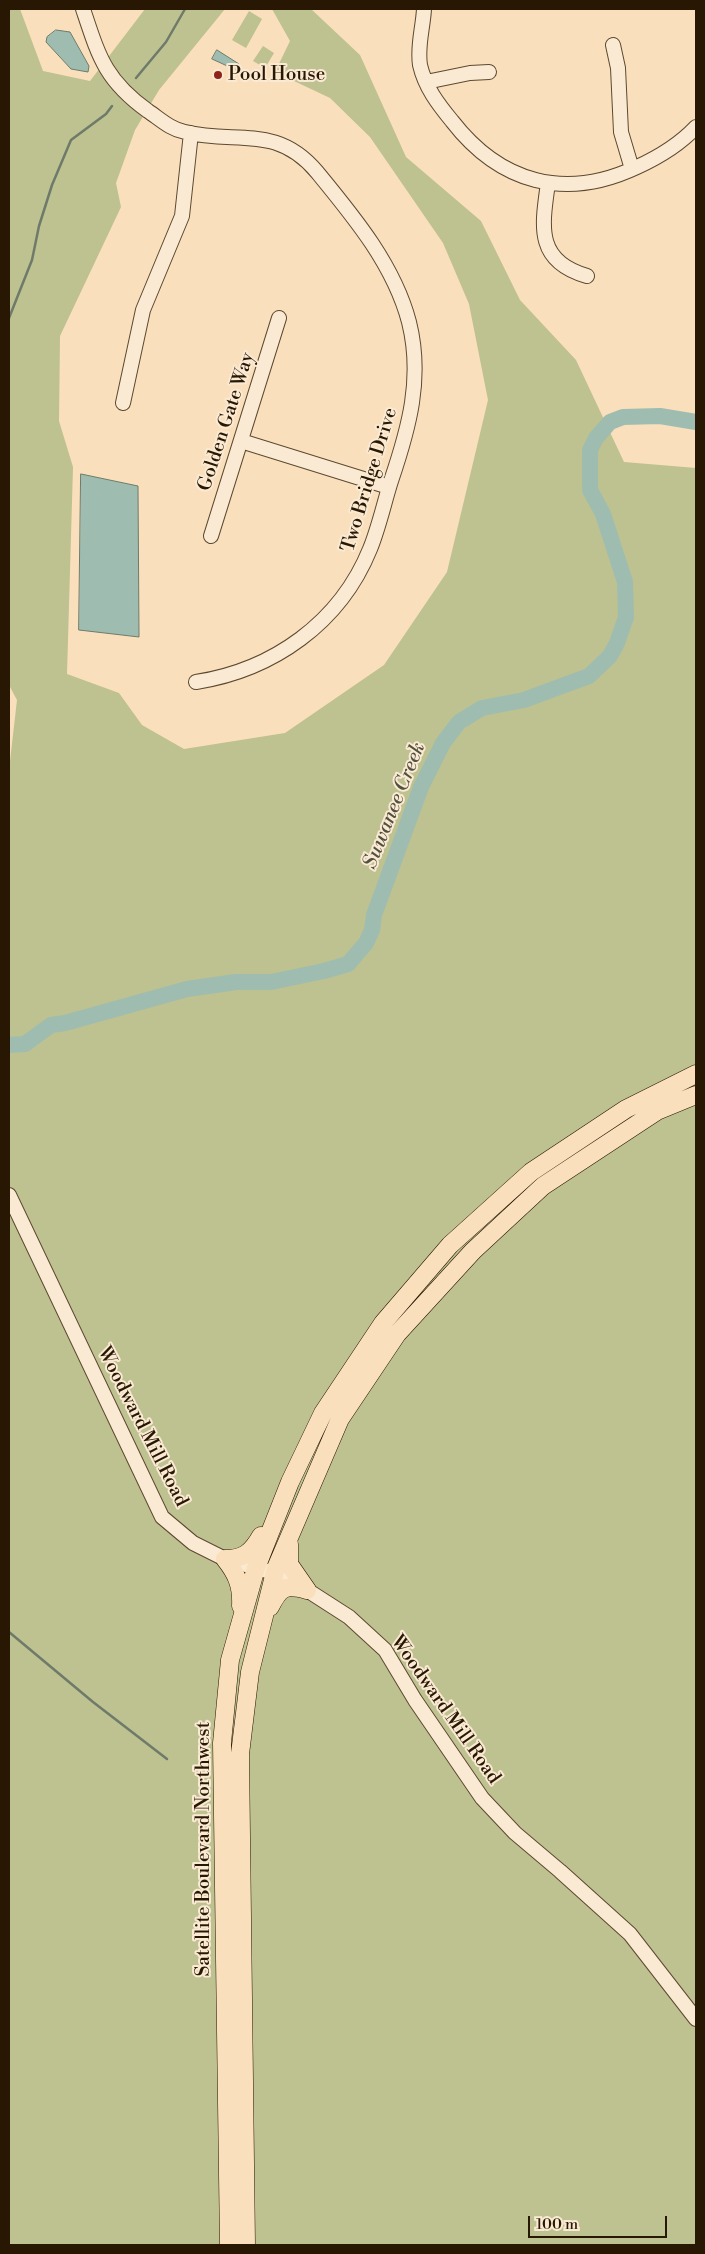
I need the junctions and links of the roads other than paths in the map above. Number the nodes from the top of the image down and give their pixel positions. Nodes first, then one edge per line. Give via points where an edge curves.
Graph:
1 (83, 9) edge
2 (424, 9) edge
3 (613, 45) dead end
4 (489, 72) dead end
5 (426, 82) junction
6 (696, 127) edge
7 (191, 133) junction
8 (632, 169) junction
9 (548, 183) junction
10 (587, 276) dead end
11 (280, 318) dead end
12 (123, 403) dead end
13 (241, 440) junction
14 (389, 486) junction
15 (211, 536) dead end
16 (196, 682) dead end
17 (696, 1074) edge
18 (696, 1094) edge
19 (9, 1195) edge
20 (290, 1482) junction
21 (289, 1537) junction
22 (225, 1559) junction
23 (256, 1568) junction
24 (274, 1573) junction
25 (307, 1590) junction
26 (241, 1623) junction
27 (262, 1624) junction
28 (696, 2019) edge
29 (229, 2245) edge
30 (246, 2245) edge

1 - 7 street, Two Bridge Drive via 100,59 117,85 166,124
2 - 5 street via 420,58
3 - 8 street via 618,68 621,132
4 - 5 street
5 - 9 street via 461,133 482,155 516,174
6 - 8 street via 669,150
7 - 12 street via 182,216 143,310
7 - 14 street, Two Bridge Drive via 261,138 297,154 316,171 384,262 407,315 415,372 409,426
8 - 9 street via 590,182
9 - 10 street via 543,224 546,242 561,264
11 - 13 street, Golden Gate Way
13 - 14 street
13 - 15 street, Golden Gate Way
14 - 16 street, Two Bridge Drive via 376,535 364,563 348,590 324,619 294,644 268,659 240,671
17 - 20 main road, Satellite Boulevard Northwest via 626,1108 531,1172 450,1245 383,1322 323,1414
18 - 21 main road, Satellite Boulevard Northwest via 657,1111 543,1186 473,1251 397,1334 340,1419
19 - 22 street, Woodward Mill Road via 162,1517 193,1543
20 - 22 main road via 256,1546 238,1559
20 - 23 main road, Satellite Boulevard Northwest
21 - 24 main road, Satellite Boulevard Northwest
21 - 25 main road via 289,1564
22 - 23 street, Woodward Mill Road
22 - 26 main road via 237,1574 242,1591
23 - 24 street, Woodward Mill Road
23 - 26 main road, Satellite Boulevard Northwest
24 - 25 street, Woodward Mill Road
24 - 27 main road, Satellite Boulevard Northwest
25 - 27 main road via 293,1586 284,1588 277,1594
25 - 28 street, Woodward Mill Road via 349,1617 385,1650 482,1798 515,1833 630,1934
26 - 29 main road, Satellite Boulevard Northwest via 230,1660 222,1743
27 - 30 main road, Satellite Boulevard Northwest via 250,1672 240,1754

